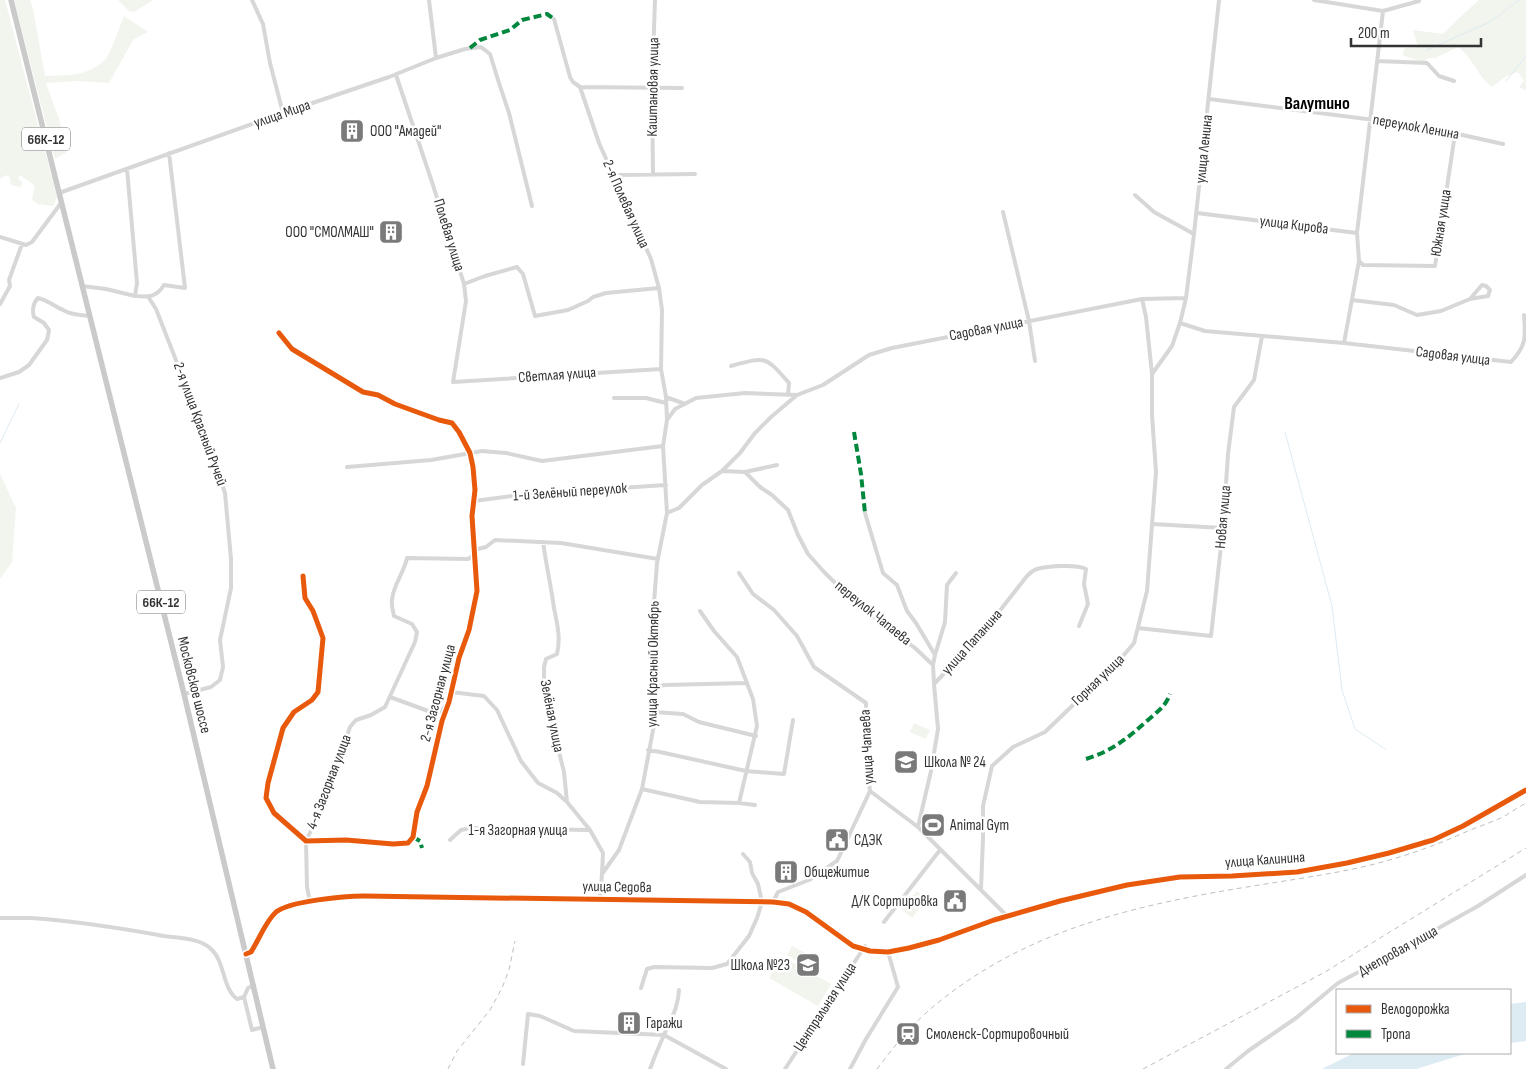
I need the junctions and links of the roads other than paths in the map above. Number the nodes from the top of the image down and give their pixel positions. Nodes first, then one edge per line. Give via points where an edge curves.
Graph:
1 (11, 0) edge
2 (252, 0) edge
3 (428, 0) edge
4 (655, 0) edge
5 (1219, 0) edge
6 (1314, 0) edge
7 (1419, 2) dead end
8 (1383, 11) junction
9 (554, 19) dead end
10 (436, 58) junction
11 (1377, 61) junction
12 (396, 75) junction
13 (1454, 82) dead end
14 (580, 87) junction
15 (652, 88) junction
16 (682, 88) dead end
17 (1209, 99) junction
18 (283, 113) junction
19 (1370, 119) junction
20 (1455, 134) junction
21 (1503, 144) dead end
22 (168, 153) junction
23 (127, 169) junction
24 (653, 174) junction
25 (695, 174) dead end
26 (614, 175) junction
27 (59, 193) junction
28 (1135, 195) dead end
29 (62, 203) junction
30 (532, 206) dead end
31 (1003, 212) dead end
32 (1197, 214) junction
33 (1357, 233) junction
34 (1194, 234) junction
35 (0, 237) edge
36 (22, 244) junction
37 (1359, 261) junction
38 (1363, 265) junction
39 (1358, 268) junction
40 (464, 284) junction
41 (82, 286) junction
42 (659, 288) junction
43 (135, 296) junction
44 (149, 298) junction
45 (1186, 298) junction
46 (1142, 299) junction
47 (1470, 299) junction
48 (1352, 300) junction
49 (0, 304) edge
50 (1524, 315) dead end
51 (90, 316) junction
52 (1029, 321) junction
53 (1180, 323) junction
54 (279, 333) dead end
55 (1262, 336) junction
56 (1344, 344) junction
57 (1035, 361) dead end
58 (731, 366) dead end
59 (661, 369) junction
60 (1152, 374) junction
61 (0, 378) edge
62 (788, 395) junction
63 (797, 395) junction
64 (666, 396) junction
65 (614, 398) dead end
66 (666, 403) junction
67 (685, 404) junction
68 (667, 420) junction
69 (663, 446) junction
70 (470, 453) junction
71 (777, 465) dead end
72 (347, 467) dead end
73 (722, 472) junction
74 (745, 472) junction
75 (666, 485) junction
76 (474, 501) junction
77 (667, 513) junction
78 (865, 513) dead end
79 (1152, 524) junction
80 (1222, 528) junction
81 (543, 542) junction
82 (474, 555) junction
83 (658, 559) junction
84 (739, 573) dead end
85 (956, 573) dead end
86 (303, 576) dead end
87 (700, 611) dead end
88 (1079, 626) dead end
89 (1140, 628) junction
90 (935, 655) junction
91 (933, 666) junction
92 (746, 683) junction
93 (934, 684) junction
94 (655, 687) junction
95 (451, 692) junction
96 (184, 694) junction
97 (390, 697) junction
98 (449, 702) junction
99 (654, 712) junction
100 (793, 720) dead end
101 (756, 736) junction
102 (648, 750) junction
103 (746, 771) junction
104 (642, 789) junction
105 (1526, 790) edge
106 (870, 791) junction
107 (567, 802) junction
108 (739, 803) junction
109 (755, 805) dead end
110 (918, 828) junction
111 (590, 830) junction
112 (413, 837) joint
113 (450, 840) dead end
114 (306, 841) junction
115 (940, 850) junction
116 (743, 854) dead end
117 (602, 874) junction
118 (1526, 876) edge
119 (980, 889) junction
120 (600, 899) junction
121 (310, 902) junction
122 (762, 902) junction
123 (773, 902) junction
124 (1007, 916) junction
125 (0, 918) edge
126 (994, 920) joint
127 (884, 922) dead end
128 (864, 948) junction
129 (888, 952) junction
130 (246, 954) junction
131 (254, 985) junction
132 (641, 988) dead end
133 (680, 990) dead end
134 (244, 997) junction
135 (263, 1027) junction
136 (664, 1035) junction
137 (523, 1064) dead end
138 (273, 1069) edge
139 (650, 1069) edge
140 (726, 1069) edge
141 (785, 1069) edge
142 (850, 1069) edge
143 (1226, 1069) edge

1 - 27 main road, 66К-12
2 - 18 street via 263,24
3 - 10 street
4 - 15 street, Каштановая улица
5 - 17 street, улица Ленина
6 - 8 street
7 - 8 street
8 - 11 street
9 - 14 street, 2-я Полевая улица via 570,77
10 - 12 street
10 - 30 street via 481,47 490,54 509,113
11 - 13 street via 1427,63 1439,76
11 - 19 street
12 - 18 street, улица Мира
12 - 40 street, Полевая улица
14 - 15 street
14 - 26 street, 2-я Полевая улица
15 - 16 street
15 - 24 street, Каштановая улица
17 - 19 street, переулок Ленина
17 - 32 street, улица Ленина
18 - 22 street, улица Мира
19 - 20 street, переулок Ленина
19 - 33 street
20 - 21 street, переулок Ленина
20 - 38 street, Южная улица via 1435,266
22 - 23 street, улица Мира
22 - 44 street via 185,288 164,285
23 - 27 street, улица Мира
23 - 43 street via 137,284
24 - 25 street
24 - 26 street
26 - 42 street, 2-я Полевая улица via 651,259
27 - 29 main road, 66К-12
28 - 34 street via 1154,212
29 - 36 street via 32,242
29 - 41 main road, Московское шоссе / 66К-12
31 - 52 street
32 - 33 street, улица Кирова
32 - 34 street, улица Ленина
33 - 37 street
34 - 45 street, улица Ленина
35 - 36 street
36 - 49 street via 9,280 10,286
37 - 38 street
37 - 39 street
38 - 39 street
39 - 48 street
40 - 42 street, Полевая улица via 517,267 523,274 535,316 568,310 606,293
40 - 59 street, Светлая улица via 466,301 453,382
41 - 43 street
41 - 51 main road, Московское шоссе / 66К-12
42 - 59 street, 2-я Полевая улица
43 - 44 street
44 - 96 street, 2-я улица Красный Ручей via 206,437 225,493 231,559 231,588 220,640 223,666 220,680 211,687
45 - 46 street, Садовая улица
45 - 53 street, улица Ленина
46 - 52 street, Садовая улица
46 - 60 street, Горная улица
47 - 47 street via 1488,296 1490,290 1482,285
47 - 48 street via 1441,311 1417,315 1394,305
48 - 56 street
50 - 56 street, Садовая улица via 1526,340 1520,354 1510,362
51 - 61 street via 63,311 38,298 34,317 49,330 48,336 30,365
51 - 96 main road, Московское шоссе / 66К-12
52 - 57 street
52 - 63 street, Садовая улица via 869,355 823,385
53 - 55 street, Садовая улица via 1205,331
53 - 60 street, улица Ленина via 1172,346
54 - 70 street via 292,349 363,392 452,423
55 - 56 street, Садовая улица
55 - 80 street, Новая улица via 1254,380 1234,407
58 - 62 street via 758,359 771,363 789,383
59 - 64 street, 2-я Полевая улица
60 - 79 street, Горная улица via 1156,472
62 - 63 street, Садовая улица
62 - 67 street, Садовая улица via 745,393 696,398
63 - 73 street, Садовая улица via 760,428
64 - 66 street, 2-я Полевая улица
64 - 67 street
65 - 66 street via 646,398
66 - 68 street, улица Красный Октябрь
67 - 68 street, Садовая улица via 675,409
68 - 69 street, улица Красный Октябрь
69 - 70 street via 542,461 506,453
69 - 75 street, улица Красный Октябрь
70 - 72 street via 431,460
70 - 76 street, 2-я Загорная улица
71 - 74 street
73 - 74 street
73 - 77 street, Садовая улица via 702,485 680,508
74 - 91 street, переулок Чапаева via 788,510 808,554 825,573 856,603 915,648
75 - 76 street, 1-й Зелёный переулок via 526,494
75 - 77 street, улица Красный Октябрь
76 - 82 street, 2-я Загорная улица
77 - 83 street, улица Красный Октябрь
78 - 90 street via 883,573 897,585 907,611
79 - 80 street
79 - 89 street, Горная улица via 1147,591
80 - 89 street, Новая улица via 1211,636
81 - 82 street via 495,540 486,548 478,549
81 - 83 street
81 - 107 street, Зелёная улица via 559,632 558,654 546,659 544,686 564,772
82 - 95 street, 2-я Загорная улица via 477,591
82 - 97 street, 4-я Загорная улица via 468,559 407,558 391,602 394,616 412,624 417,632
83 - 94 street, улица Красный Октябрь via 651,643
84 - 106 street, улица Чапаева via 753,594 774,610 797,636 814,667 866,703
85 - 90 street via 947,585 945,622
86 - 114 street via 305,598 323,638 318,692 294,712 283,728 266,798 274,813
87 - 92 street via 736,657
88 - 93 street, улица Папанина via 1088,604 1084,584 1086,569 1066,566 1035,570 979,637
89 - 119 street, Горная улица via 1134,643 1107,675 1045,732 1013,747 992,766 983,806
90 - 91 street
91 - 93 street
92 - 94 street
92 - 101 street via 753,699
93 - 110 street, улица Папанина via 938,729
94 - 99 street, улица Красный Октябрь
95 - 98 street, 2-я Загорная улица
95 - 107 street, 2-я Загорная улица via 484,696 497,710 521,761 538,783 557,792
96 - 130 main road, Московское шоссе / 66К-12
97 - 98 street via 431,712 440,712
97 - 114 street, 4-я Загорная улица via 385,707 356,720 350,727 325,801
98 - 112 street, 2-я Загорная улица via 428,786 417,812
99 - 101 street via 683,714 699,722
99 - 102 street, улица Красный Октябрь
100 - 103 street via 784,774
101 - 103 street
102 - 103 street
102 - 104 street, улица Красный Октябрь
103 - 108 street
104 - 108 street via 700,802
104 - 117 street, улица Красный Октябрь via 619,850
105 - 124 street, улица Калинина via 1433,840 1364,859 1297,872 1180,877 1127,885
106 - 110 street
106 - 123 street, улица Чапаева via 836,860 810,880 778,892
107 - 111 street
108 - 109 street
110 - 115 street
111 - 113 street, 1-я Загорная улица via 470,828 461,830
111 - 117 street via 603,853
112 - 114 street, 4-я Загорная улица via 408,843 393,844
114 - 121 street, 4-я Загорная улица
115 - 119 street
115 - 127 street
116 - 122 street via 750,862
117 - 120 street
118 - 143 street, Днепровая улица via 1338,983
119 - 124 street
120 - 121 street, улица Седова via 364,896
120 - 122 street, улица Седова
121 - 130 street, улица Седова via 275,914 251,952
122 - 123 street, улица Седова
122 - 132 street via 749,936 727,964 712,968 646,969
123 - 128 street, улица Седова via 789,904 806,912 853,946
124 - 126 street, улица Калинина
125 - 134 street via 31,918 119,928 194,941 213,950 231,995 236,999
126 - 129 street, улица Седова via 939,940
128 - 129 street, улица Седова
128 - 141 street, Центральная улица
129 - 142 street via 898,987
130 - 131 main road, Московское шоссе / 66К-12
131 - 134 street via 248,988
131 - 135 main road, Московское шоссе / 66К-12
133 - 136 street via 674,1016
134 - 135 street via 252,1030
135 - 138 main road, Московское шоссе / 66К-12
136 - 137 street via 574,1031 528,1014
136 - 139 street
136 - 140 street

